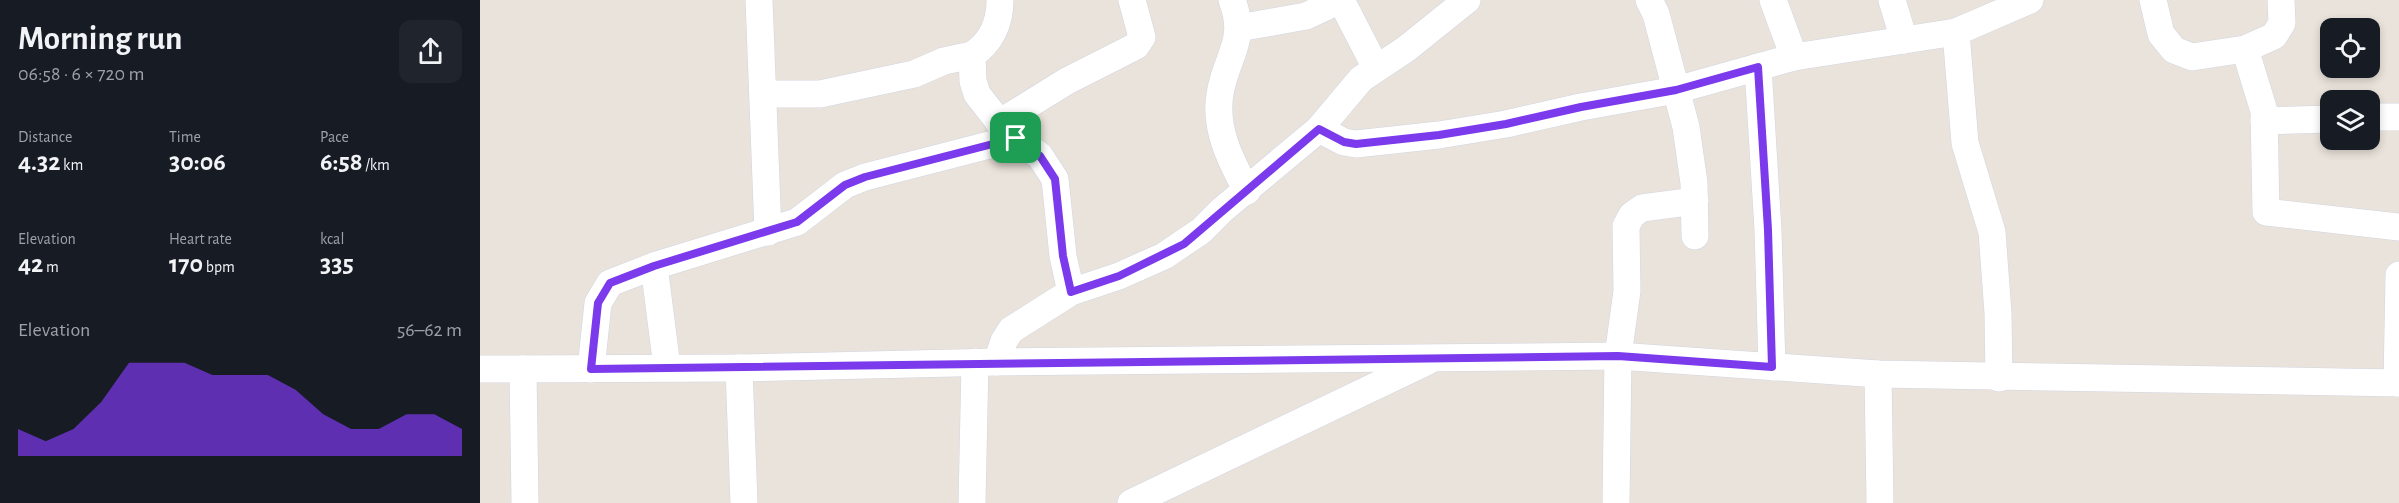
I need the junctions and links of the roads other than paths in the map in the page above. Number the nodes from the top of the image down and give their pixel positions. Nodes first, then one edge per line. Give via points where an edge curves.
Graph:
1 (759, 0) edge
2 (1000, 0) edge
3 (1132, 0) edge
4 (1232, 0) edge
5 (1340, 0) edge
6 (1467, 0) edge
7 (1649, 0) edge
8 (1773, 0) edge
9 (1892, 0) edge
10 (2030, 0) edge
11 (2153, 0) edge
12 (2282, 0) edge
13 (1239, 28) junction
14 (1956, 32) junction
15 (1904, 40) junction
16 (2245, 49) junction
17 (972, 55) junction
18 (1794, 57) junction
19 (1758, 67) junction
20 (1376, 68) junction
21 (1676, 90) junction
22 (765, 94) junction
23 (2380, 117) edge
24 (2399, 117) edge
25 (2320, 118) edge
26 (2264, 121) junction
27 (1319, 129) junction
28 (1007, 131) junction
29 (1246, 191) junction
30 (1695, 201) junction
31 (2399, 227) edge
32 (768, 232) junction
33 (1695, 236) dead end
34 (654, 266) junction
35 (2399, 275) edge
36 (1071, 292) junction
37 (1618, 356) junction
38 (1435, 357) junction
39 (986, 362) junction
40 (668, 367) junction
41 (1772, 367) junction
42 (739, 368) junction
43 (480, 369) edge
44 (523, 369) junction
45 (591, 369) junction
46 (1878, 374) junction
47 (1999, 378) junction
48 (2398, 383) edge
49 (525, 503) edge
50 (744, 503) edge
51 (972, 503) edge
52 (1131, 503) edge
53 (1616, 503) edge
54 (1880, 503) edge

1 - 22 street
2 - 17 street via 993,33 982,49
3 - 28 street via 1142,37 1136,46 1067,81
4 - 13 street
5 - 13 street via 1306,15
5 - 20 street
6 - 20 street
7 - 21 street
8 - 18 street
9 - 15 street
10 - 14 street
11 - 16 street via 2161,33 2174,50 2192,57
12 - 16 street via 2282,23 2277,33
13 - 29 street via 1220,93 1219,110 1222,135
14 - 15 street
14 - 47 street via 1965,143 1992,232
15 - 18 street
16 - 26 street via 2262,97
17 - 22 street via 944,61 914,74 820,94
17 - 28 street via 975,90
18 - 19 street
19 - 21 street
19 - 41 street
20 - 27 street via 1350,90
21 - 27 street via 1429,137 1356,144
21 - 30 street via 1688,135
22 - 32 street
23 - 24 street
25 - 26 street
26 - 31 street via 2264,194 2268,213
27 - 29 street
28 - 32 street via 845,185 797,222
28 - 36 street via 1040,156 1055,179
29 - 36 street via 1201,231 1164,256
30 - 33 street
30 - 37 street via 1642,208 1626,226 1627,291
32 - 34 street
34 - 40 street
34 - 45 street via 610,283 598,303
35 - 48 street
36 - 39 street via 1011,330
37 - 38 street
37 - 41 street
37 - 53 street
38 - 39 street
38 - 52 street
39 - 42 street
39 - 51 street
40 - 42 street
40 - 45 street
41 - 46 street
42 - 50 street
43 - 44 street
44 - 45 street
44 - 49 street
46 - 47 street
46 - 54 street
47 - 48 street

